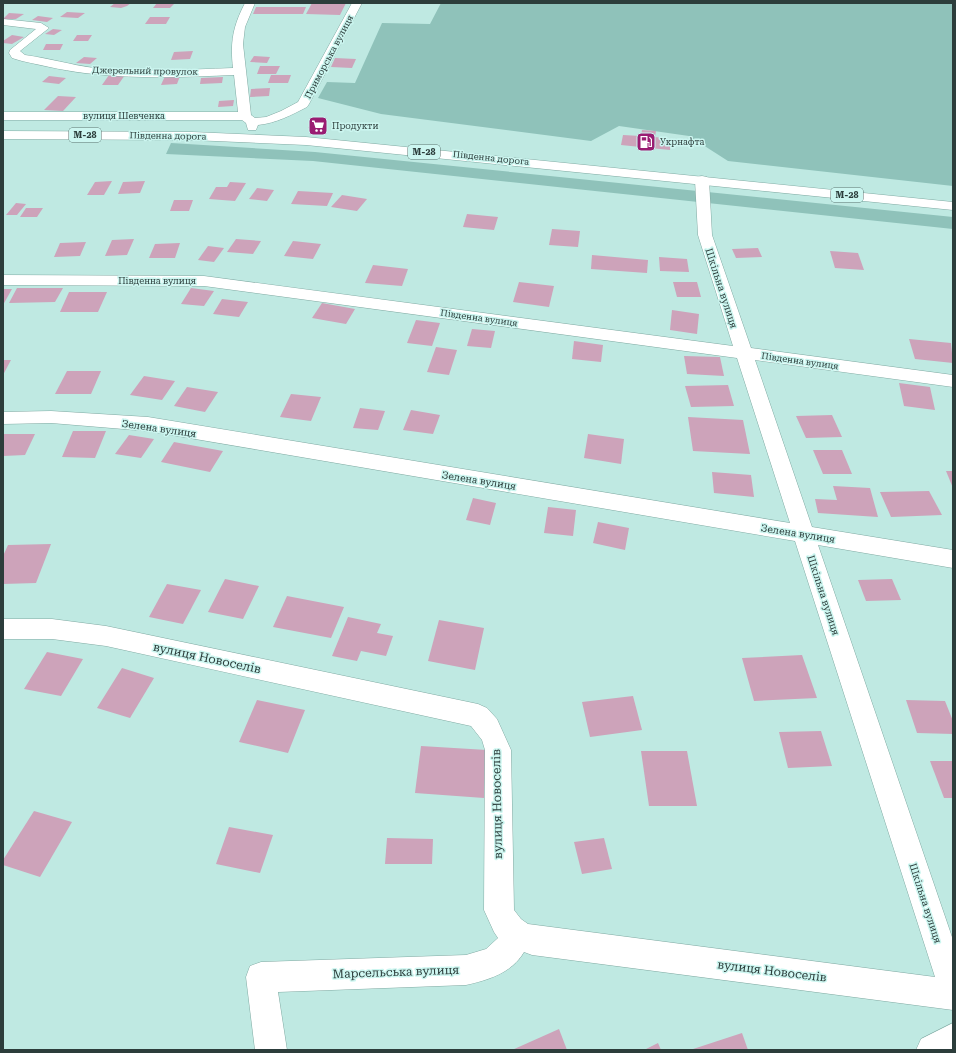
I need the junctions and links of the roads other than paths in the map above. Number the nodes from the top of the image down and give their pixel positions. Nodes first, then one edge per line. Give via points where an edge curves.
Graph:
1 (250, 3) edge
2 (357, 3) edge
3 (3, 22) edge
4 (240, 71) junction
5 (3, 116) edge
6 (249, 119) junction
7 (3, 135) edge
8 (252, 138) junction
9 (702, 180) junction
10 (953, 206) edge
11 (3, 280) edge
12 (743, 353) junction
13 (953, 381) edge
14 (3, 418) edge
15 (803, 534) junction
16 (953, 559) edge
17 (3, 629) edge
18 (516, 936) junction
19 (953, 985) edge
20 (953, 995) edge
21 (953, 1039) edge
22 (271, 1050) edge
23 (932, 1050) edge

1 - 4 street via 238,34
2 - 6 street, Приморська вулиця via 303,104 279,116
3 - 4 street, Джерельний провулок via 44,28 15,50 16,56 22,58 105,72
4 - 6 street
5 - 6 street, вулиця Шевченка
6 - 8 street
7 - 8 highway, Південна дорога / М-28
8 - 9 highway, Південна дорога / М-28 via 306,141
9 - 10 highway, Південна дорога / М-28
9 - 12 street, Шкільна вулиця via 705,235
11 - 12 street, Південна вулиця via 204,281
12 - 13 street, Південна вулиця
12 - 15 street, Шкільна вулиця
14 - 15 street, Зелена вулиця via 51,417 148,424
15 - 16 street, Зелена вулиця
15 - 19 street, Шкільна вулиця
17 - 18 street, вулиця Новоселів via 52,629 106,636 478,716 488,725 498,750 499,910 503,923
18 - 20 street, вулиця Новоселів
18 - 22 street, Марсельська вулиця via 510,948 496,961 466,970 261,977
21 - 23 street

